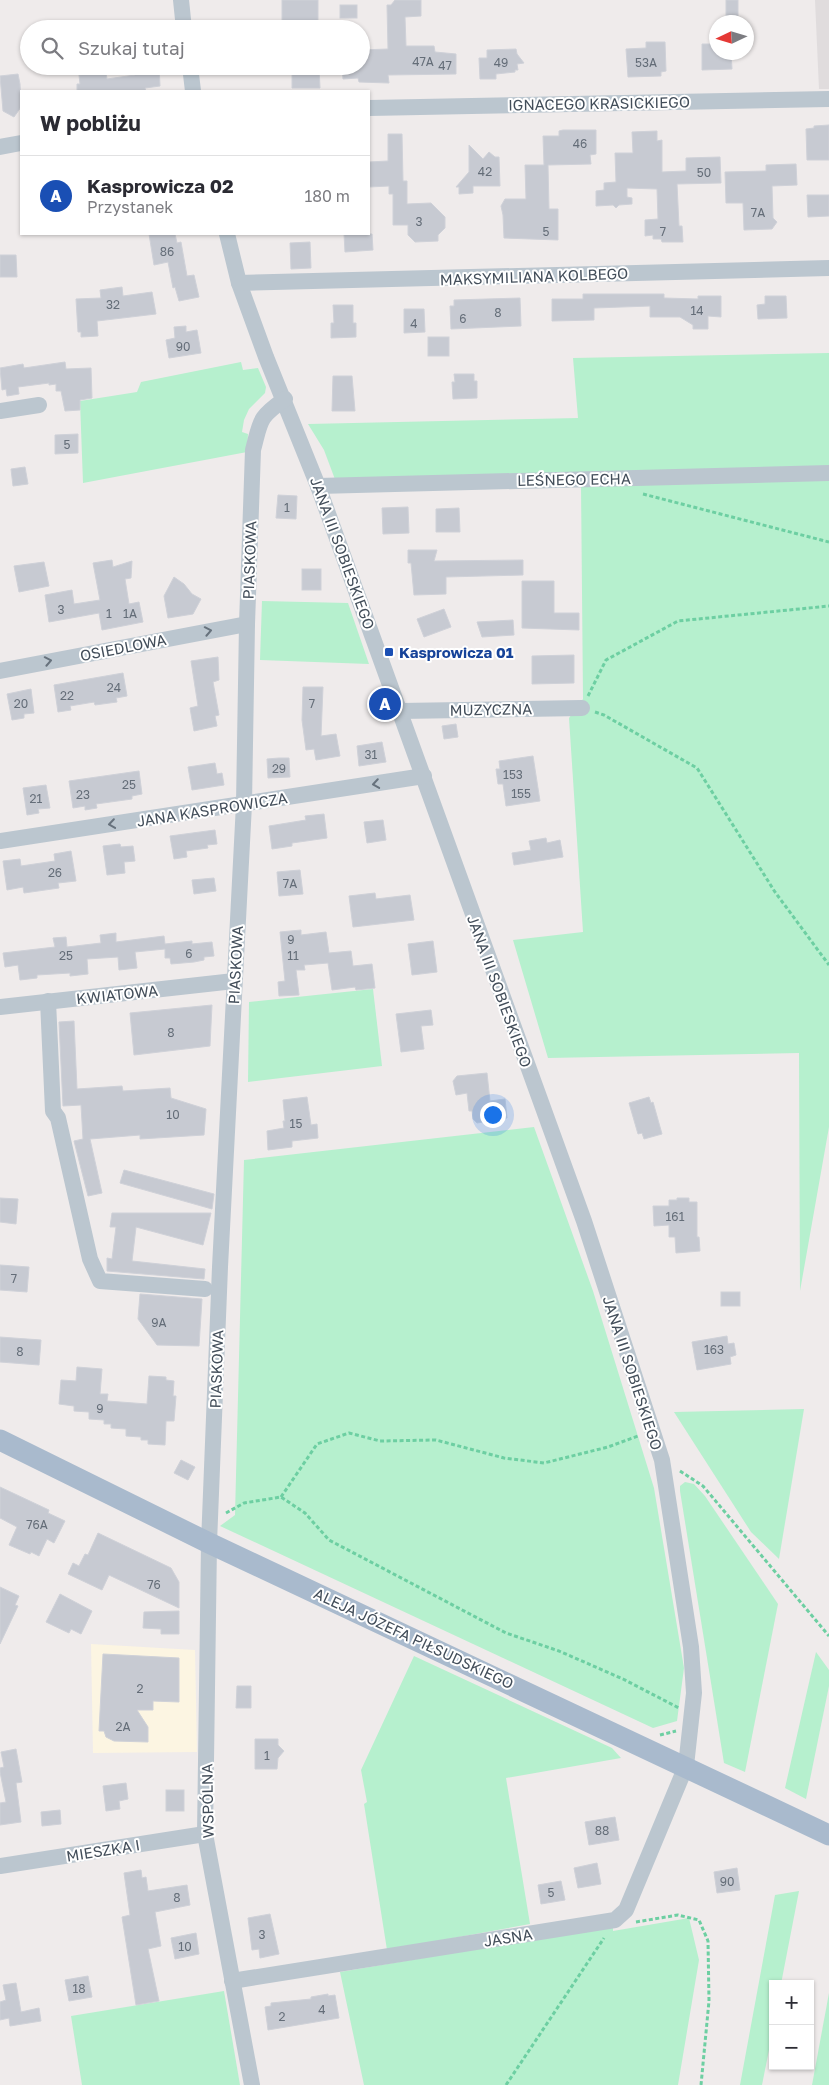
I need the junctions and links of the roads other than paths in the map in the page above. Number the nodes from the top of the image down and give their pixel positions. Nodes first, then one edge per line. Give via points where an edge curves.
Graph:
1 (181, 0) edge
2 (183, 20) edge
3 (191, 75) edge
4 (194, 90) edge
5 (829, 99) edge
6 (370, 108) edge
7 (20, 143) edge
8 (0, 147) edge
9 (227, 235) edge
10 (829, 268) edge
11 (239, 283) junction
12 (285, 399) junction
13 (39, 405) dead end
14 (0, 411) edge
15 (829, 473) edge
16 (318, 486) junction
17 (247, 624) junction
18 (0, 670) edge
19 (582, 708) road end
20 (400, 711) junction
21 (424, 776) junction
22 (244, 804) junction
23 (0, 841) edge
24 (234, 981) junction
25 (48, 1001) junction
26 (0, 1007) edge
27 (205, 1290) dead end
28 (0, 1440) edge
29 (210, 1534) junction
30 (686, 1766) junction
31 (206, 1834) junction
32 (829, 1835) edge
33 (0, 1866) edge
34 (232, 1981) junction
35 (252, 2085) edge

1 - 2 street
3 - 4 street
5 - 6 street, IGNACEGO KRASICKIEGO
7 - 8 street
9 - 11 street, JANA III SOBIESKIEGO
10 - 11 street, MAKSYMILIANA KOLBEGO
11 - 12 street, JANA III SOBIESKIEGO
12 - 16 street, JANA III SOBIESKIEGO
12 - 17 street, PIASKOWA via 265,413 253,450
13 - 14 street
15 - 16 street, LEŚNEGO ECHA
16 - 20 street, JANA III SOBIESKIEGO
18 -> 17 street, OSIEDLOWA
17 - 22 street, PIASKOWA
19 - 20 street, MUZYCZNA
20 - 21 street, JANA III SOBIESKIEGO
21 -> 22 street, JANA KASPROWICZA
21 - 30 street, JANA III SOBIESKIEGO via 584,1222 662,1460 691,1646 694,1693
22 -> 23 street, JANA KASPROWICZA
22 - 24 street, PIASKOWA
24 - 25 street, KWIATOWA
24 - 29 street, PIASKOWA
25 - 26 street, KWIATOWA
25 - 27 street via 53,1111 58,1118 90,1259 100,1281
28 - 29 main road, ALEJA JÓZEFA PIŁSUDSKIEGO
29 - 30 main road, ALEJA JÓZEFA PIŁSUDSKIEGO
29 - 31 street, WSPÓLNA
30 - 32 main road, ALEJA JÓZEFA PIŁSUDSKIEGO
30 - 34 street, JASNA via 626,1910 614,1923
31 - 33 street, MIESZKA I
31 - 34 street, WSPÓLNA
34 - 35 street, WSPÓLNA

